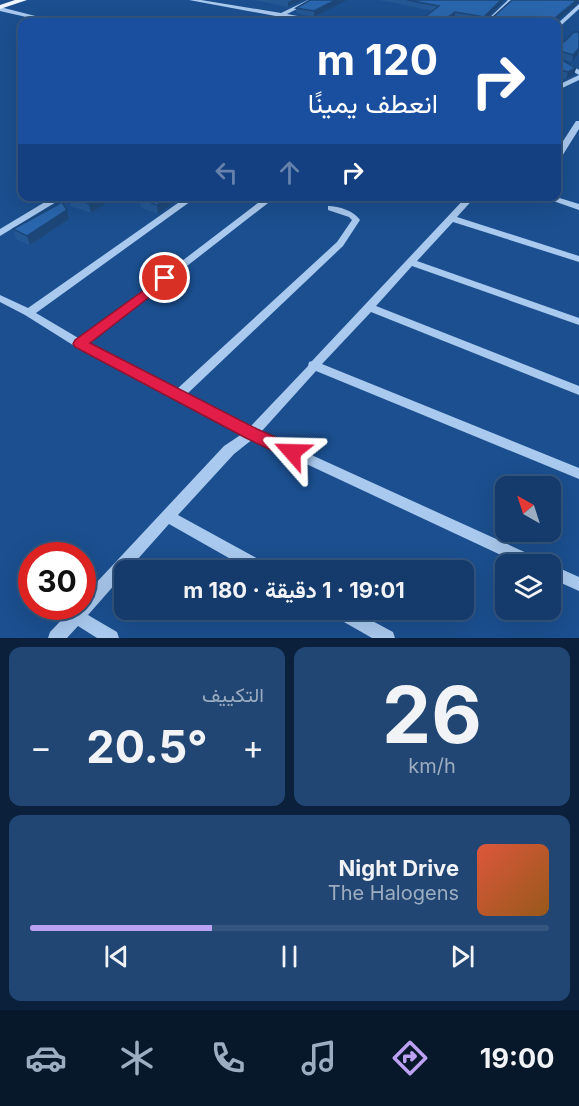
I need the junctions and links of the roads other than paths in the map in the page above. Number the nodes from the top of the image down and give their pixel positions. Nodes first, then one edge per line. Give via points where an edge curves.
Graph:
1 (23, 0) edge
2 (192, 0) edge
3 (239, 0) edge
4 (312, 0) edge
5 (511, 0) edge
6 (225, 6) junction
7 (579, 6) edge
8 (0, 8) edge
9 (281, 15) junction
10 (38, 18) edge
11 (300, 18) edge
12 (491, 18) edge
13 (561, 23) edge
14 (561, 62) edge
15 (579, 75) edge
16 (561, 86) edge
17 (579, 123) edge
18 (561, 151) edge
19 (54, 201) edge
20 (187, 201) edge
21 (266, 201) edge
22 (468, 201) edge
23 (559, 201) edge
24 (579, 207) edge
25 (331, 208) dead end
26 (453, 219) junction
27 (0, 233) edge
28 (579, 259) edge
29 (412, 263) junction
30 (0, 298) edge
31 (368, 307) junction
32 (29, 313) junction
33 (579, 322) edge
34 (80, 344) junction
35 (313, 365) junction
36 (579, 391) edge
37 (178, 395) junction
38 (252, 433) junction
39 (579, 474) edge
40 (167, 516) junction
41 (513, 554) edge
42 (246, 560) edge
43 (561, 576) edge
44 (579, 584) edge
45 (96, 594) edge
46 (72, 620) edge
47 (82, 620) edge
48 (354, 620) edge
49 (56, 638) edge
50 (111, 638) edge
51 (387, 638) edge

1 - 8 main road
2 - 6 street
3 - 6 street
4 - 9 street
5 - 12 street
6 - 9 street
7 - 13 street
8 - 10 street
9 - 11 street
14 - 15 street
15 - 16 street
17 - 18 street
19 - 27 street
20 - 32 street
21 - 34 street
22 - 26 street
23 - 24 street
25 - 37 street via 356,220 340,244
26 - 28 street
26 - 29 street
29 - 31 street
29 - 33 street
30 - 32 street
31 - 35 street
31 - 36 street
32 - 34 street
34 - 37 street
35 - 38 street
35 - 39 street
37 - 38 street
38 - 40 street via 229,450
38 - 41 street
40 - 42 street
40 - 45 street
43 - 44 street
46 - 49 street
47 - 50 street
48 - 51 street

